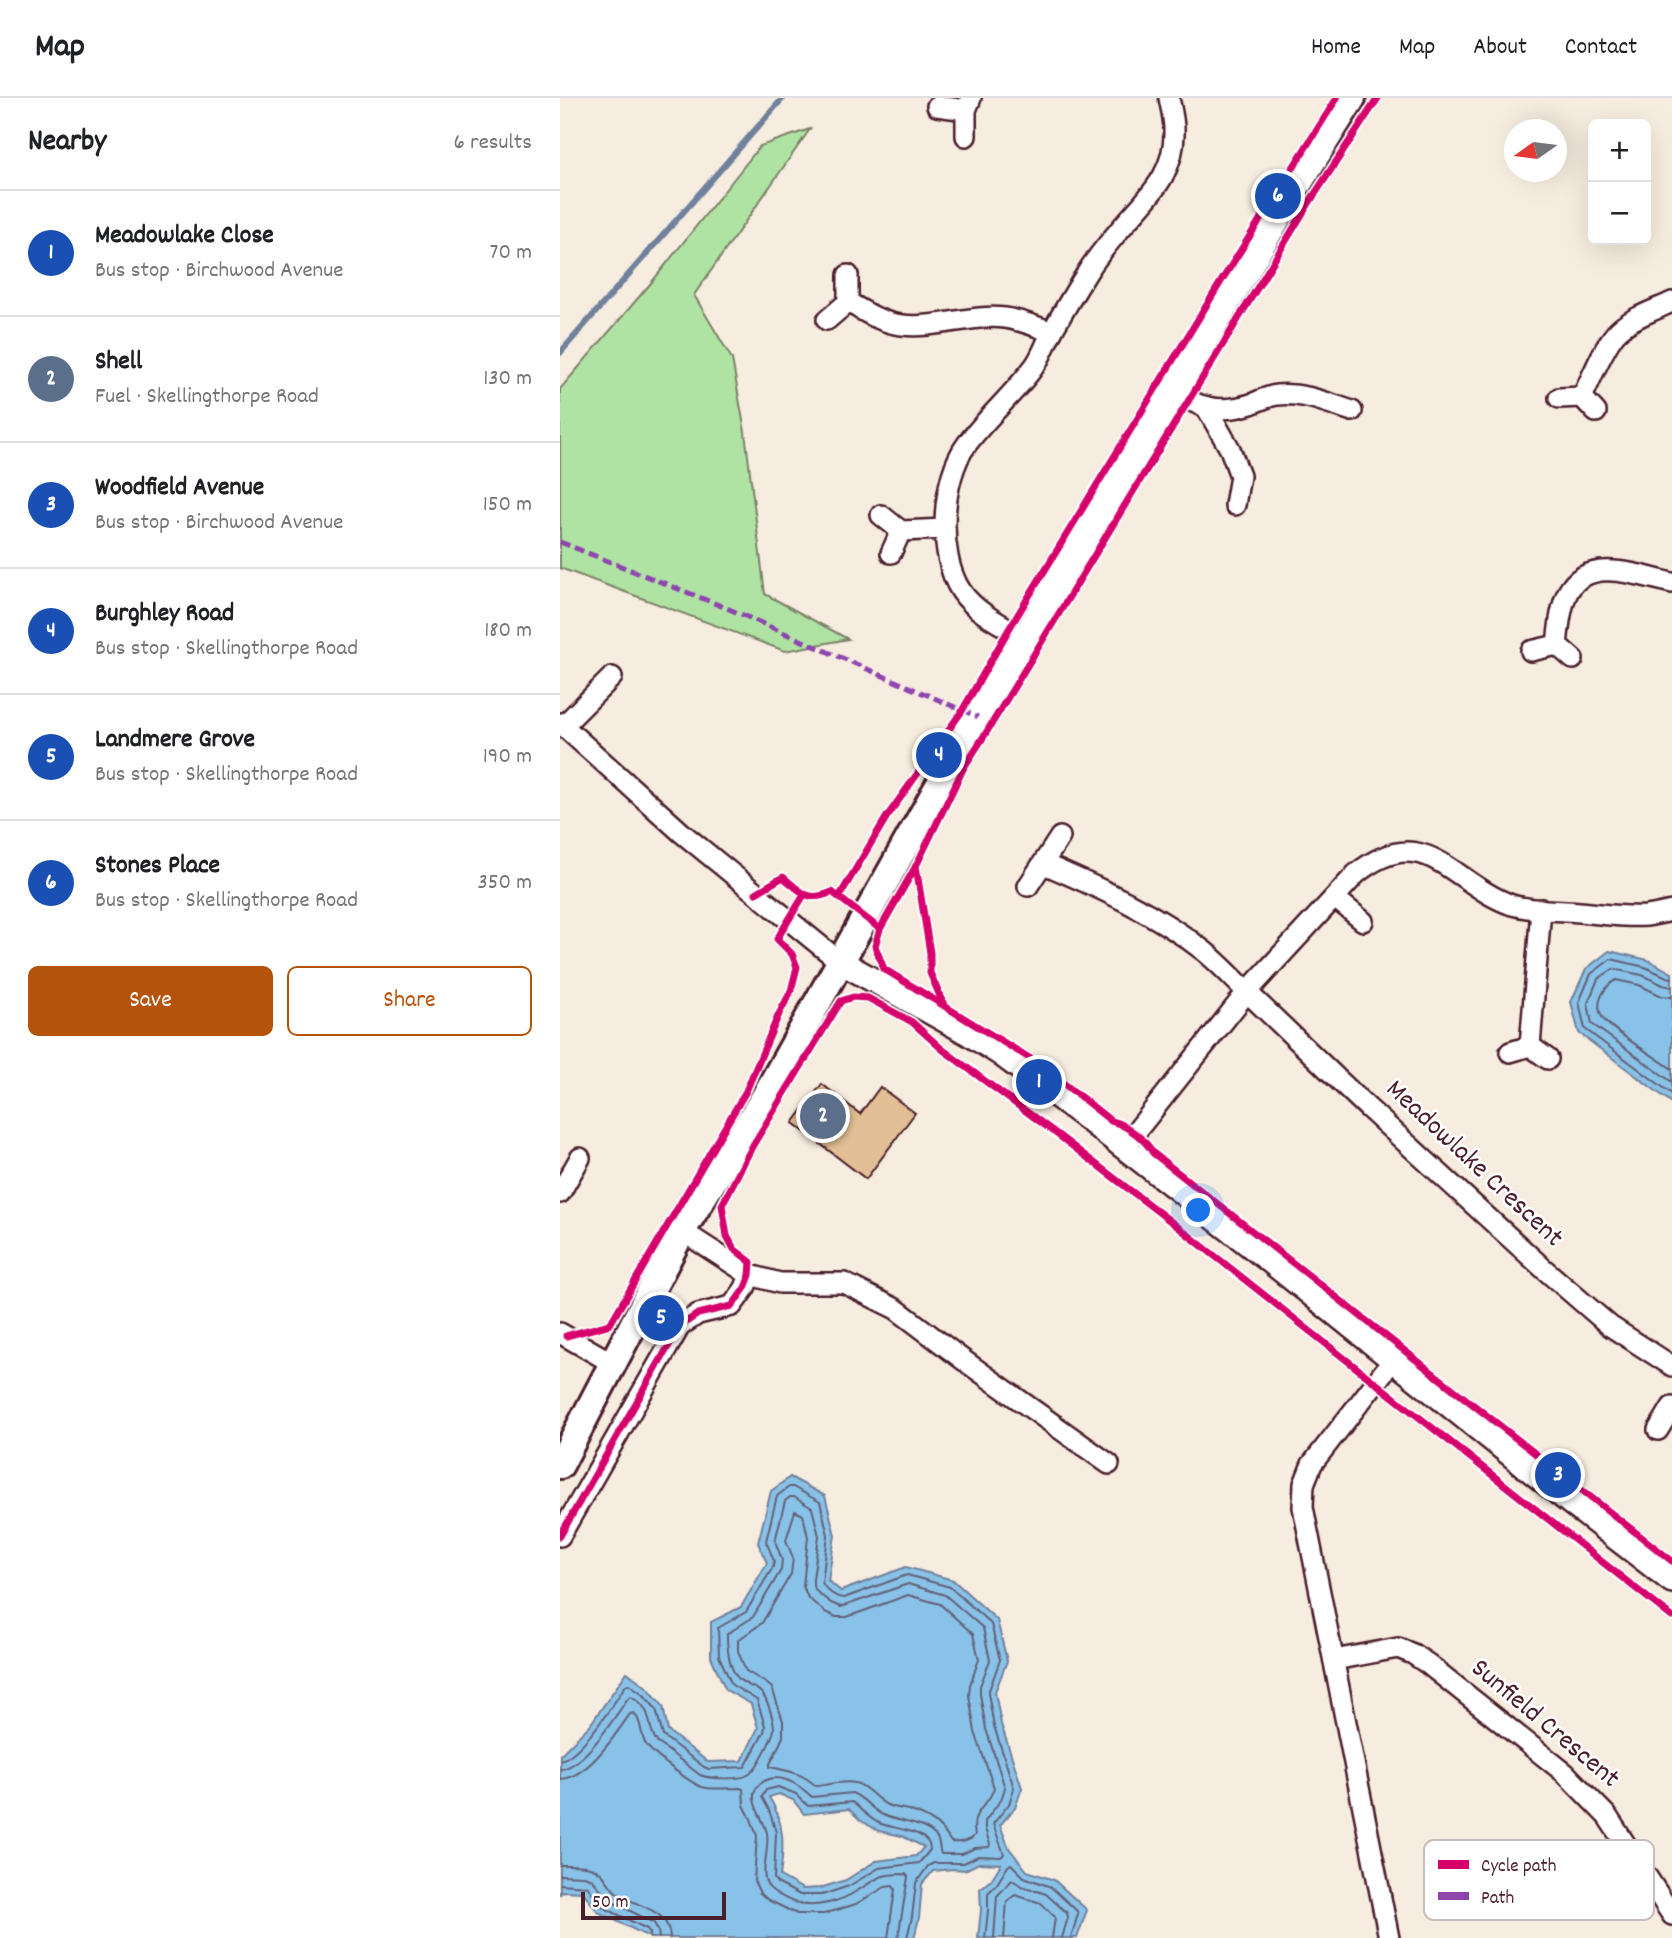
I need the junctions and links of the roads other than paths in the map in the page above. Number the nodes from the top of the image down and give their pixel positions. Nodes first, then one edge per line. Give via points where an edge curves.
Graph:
1 (1169, 98) edge
2 (1352, 98) edge
3 (968, 104) edge
4 (937, 106) dead end
5 (966, 136) dead end
6 (848, 275) dead end
7 (848, 302) junction
8 (1672, 302) edge
9 (827, 320) dead end
10 (1052, 332) junction
11 (1172, 391) junction
12 (1583, 397) junction
13 (1559, 398) dead end
14 (1206, 407) junction
15 (1352, 411) dead end
16 (1596, 412) dead end
17 (1235, 505) dead end
18 (881, 515) dead end
19 (945, 529) junction
20 (901, 531) junction
21 (891, 553) dead end
22 (1672, 583) edge
23 (1024, 637) junction
24 (1557, 645) junction
25 (1531, 651) dead end
26 (1573, 659) dead end
27 (612, 677) dead end
28 (562, 725) edge
29 (1060, 837) dead end
30 (1044, 864) junction
31 (1028, 886) dead end
32 (1335, 898) junction
33 (1541, 909) junction
34 (1672, 911) edge
35 (1363, 921) dead end
36 (839, 961) junction
37 (1247, 992) junction
38 (1530, 1046) junction
39 (1510, 1052) dead end
40 (1548, 1059) dead end
41 (1123, 1148) junction
42 (580, 1158) dead end
43 (560, 1193) edge
44 (682, 1231) junction
45 (750, 1275) junction
46 (560, 1333) edge
47 (1393, 1360) junction
48 (614, 1364) junction
49 (1672, 1366) edge
50 (1672, 1407) edge
51 (1658, 1430) dead end
52 (1109, 1464) dead end
53 (560, 1465) edge
54 (560, 1536) edge
55 (1672, 1581) edge
56 (1334, 1660) junction
57 (1623, 1840) edge
58 (1654, 1888) edge
59 (1672, 1915) edge
60 (1388, 1938) edge

1 - 10 street via 1174,130 1171,157 1162,179 1089,269
2 - 11 main road
3 - 4 street
3 - 5 street
6 - 7 street
7 - 9 street
7 - 10 street via 874,318 902,325 1005,318
8 - 12 street via 1618,330
10 - 19 street via 1035,365 965,446 946,502
11 - 14 street
11 - 23 main road
12 - 13 street
12 - 16 street
14 - 15 street via 1225,410 1275,395 1304,395
14 - 17 street via 1240,476
18 - 20 street
19 - 20 street
19 - 23 street via 950,569 961,592 976,609
20 - 21 street
22 - 24 street via 1623,571 1596,571 1576,579 1566,594
23 - 36 main road
24 - 25 street
24 - 26 street
27 - 28 street
28 - 36 street via 682,833
29 - 30 street
30 - 31 street
30 - 37 street, Meadowlake Crescent via 1147,913 1204,951
32 - 33 street via 1370,862 1408,852 1448,865 1493,897
32 - 35 street
32 - 37 street
33 - 34 street via 1645,916
33 - 38 street
36 - 41 street via 1001,1054
36 - 44 main road via 763,1100
37 - 41 street
37 - 49 street, Meadowlake Crescent via 1544,1269 1610,1326
38 - 39 street
38 - 40 street
41 - 47 street
42 - 43 street
44 - 45 street
44 - 48 main road
45 - 52 street via 780,1283 844,1283 896,1309
45 - 54 street via 732,1306 698,1314 680,1326
46 - 48 street
47 - 55 street
47 - 56 street via 1312,1464 1304,1484 1303,1507
48 - 53 main road
50 - 51 street
56 - 57 street, Sunfield Crescent via 1398,1648 1413,1654 1565,1773 1607,1816
56 - 60 street
58 - 59 street, Sunfield Crescent

